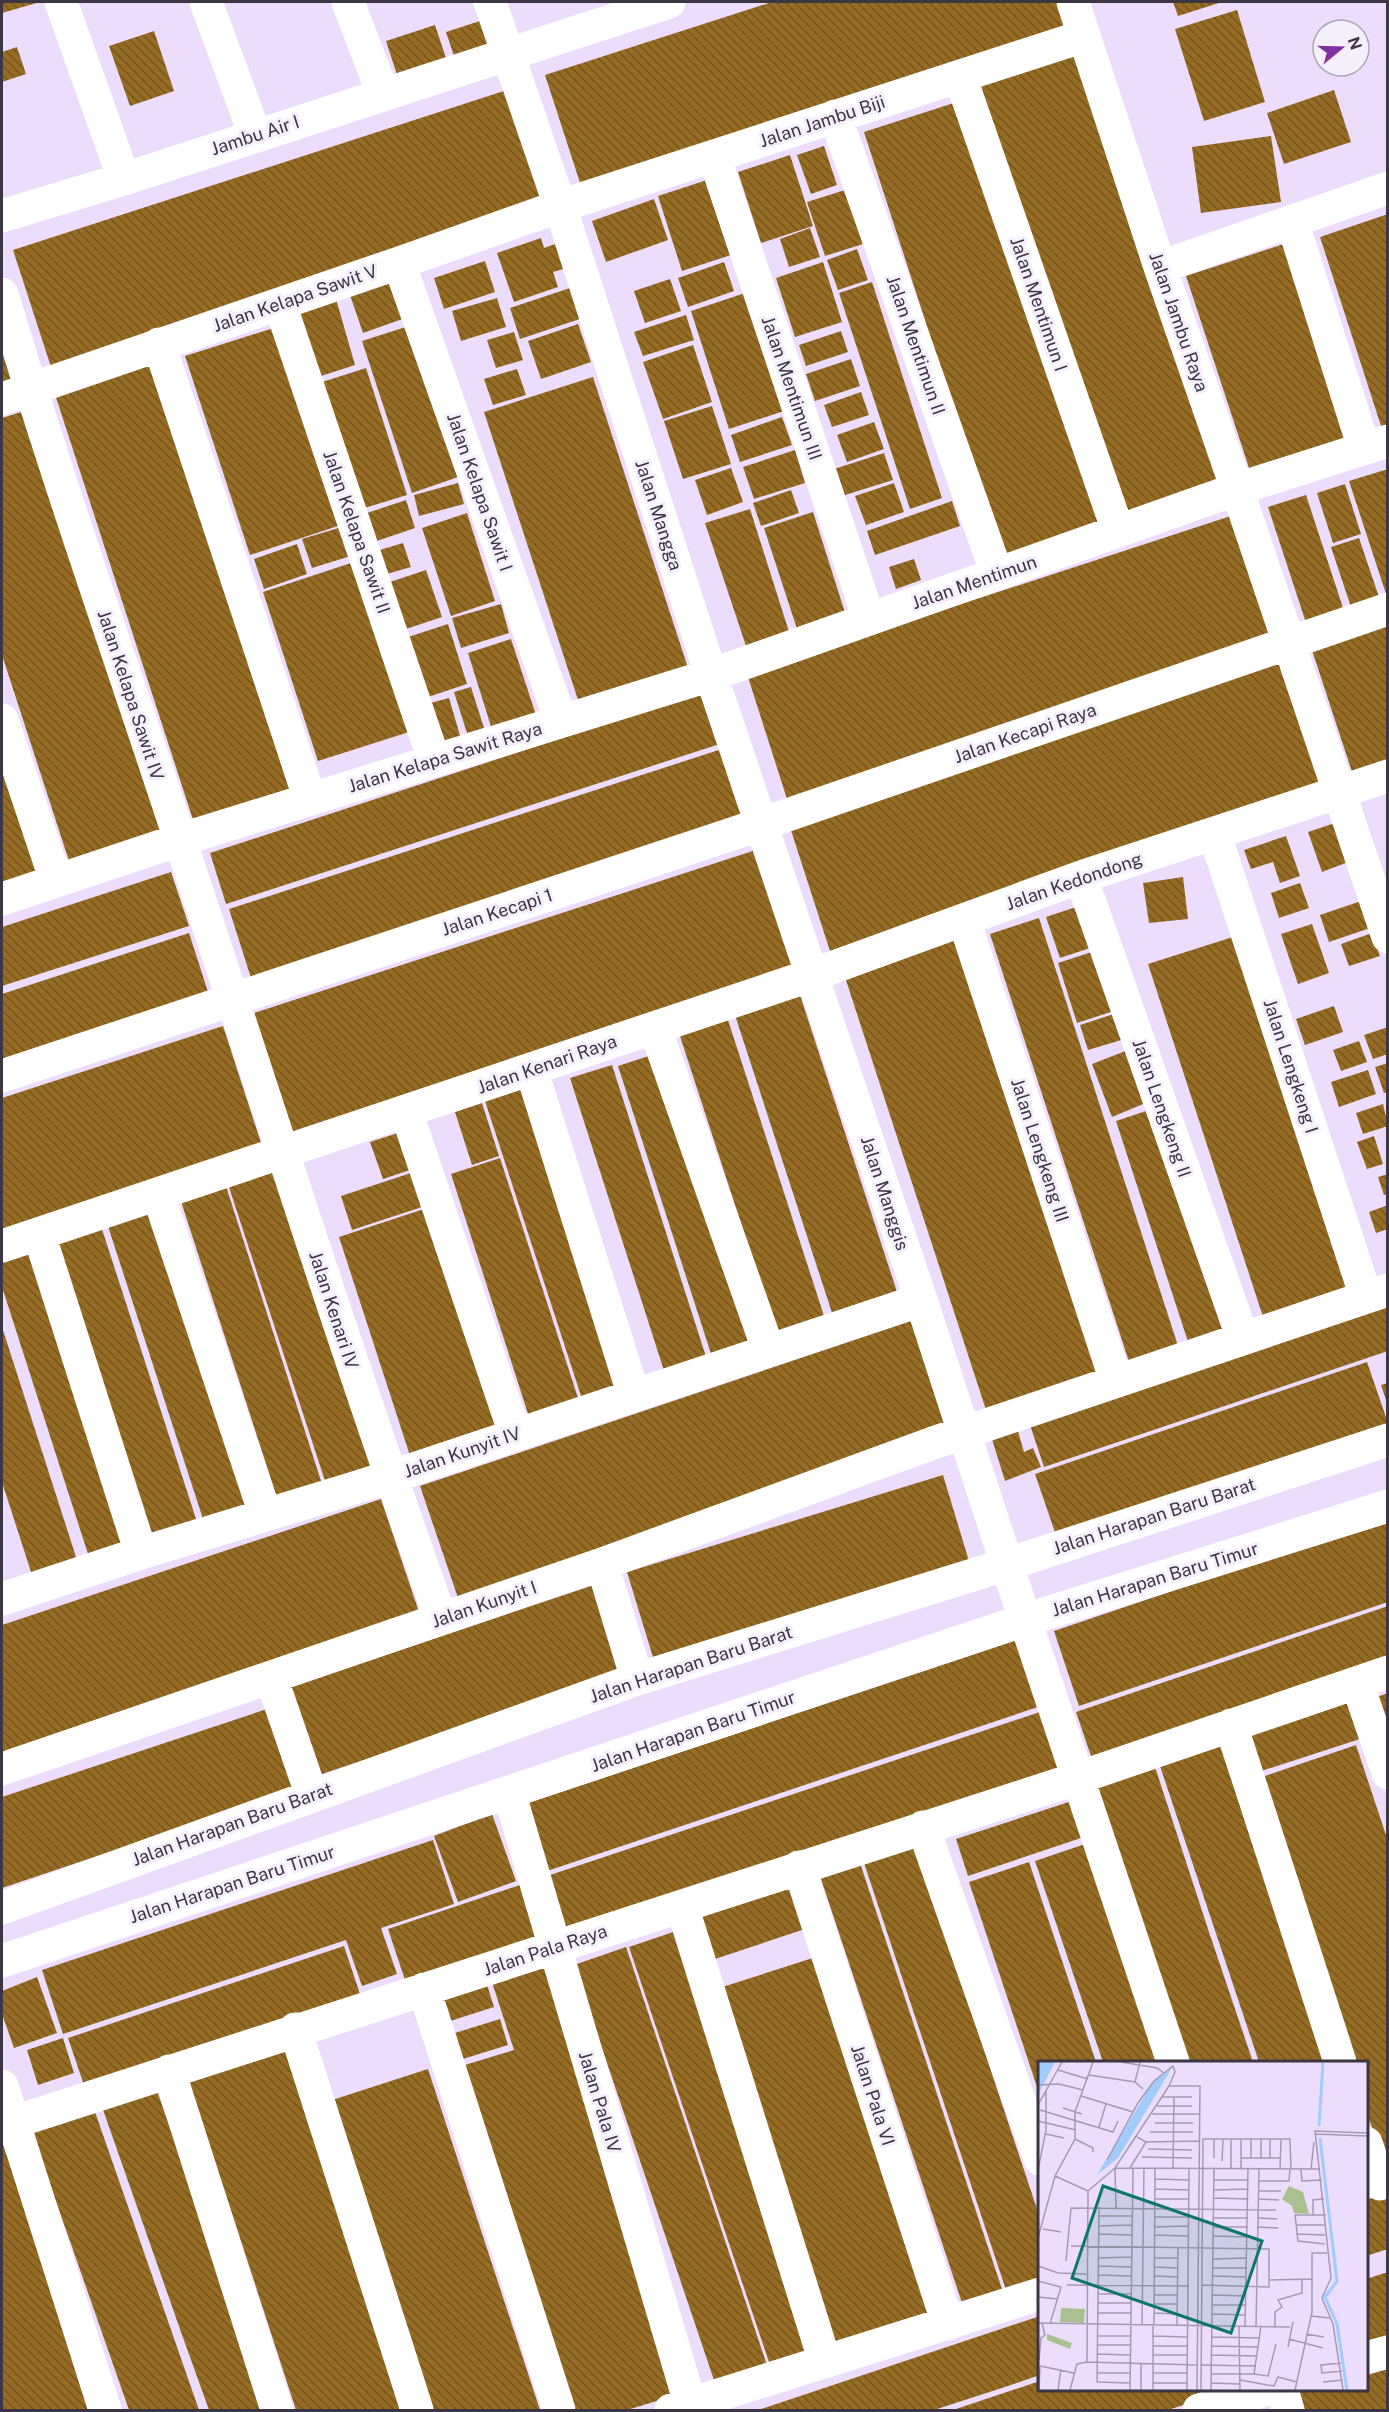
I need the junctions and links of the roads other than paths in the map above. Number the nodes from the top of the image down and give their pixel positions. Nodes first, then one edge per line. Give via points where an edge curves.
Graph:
1 (62, 2) edge
2 (206, 2) edge
3 (348, 2) edge
4 (490, 2) edge
5 (1073, 2) edge
6 (660, 3) edge
7 (1084, 36) junction
8 (508, 53) junction
9 (960, 76) junction
10 (383, 94) junction
11 (835, 116) junction
12 (255, 135) junction
13 (714, 156) junction
14 (124, 179) junction
15 (1388, 188) edge
16 (560, 206) junction
17 (2, 216) edge
18 (1292, 221) junction
19 (399, 263) junction
20 (1160, 267) junction
21 (2, 294) edge
22 (280, 304) junction
23 (159, 344) junction
24 (16, 395) edge
25 (1376, 445) edge
26 (1238, 489) junction
27 (1118, 531) junction
28 (997, 574) junction
29 (1388, 609) edge
30 (869, 619) junction
31 (1288, 642) junction
32 (711, 675) junction
33 (2, 720) edge
34 (561, 721) junction
35 (434, 760) junction
36 (1388, 776) edge
37 (1339, 793) junction
38 (310, 799) junction
39 (761, 824) junction
40 (1215, 835) junction
41 (179, 840) junction
42 (1081, 877) junction
43 (56, 881) junction
44 (2, 899) edge
45 (964, 920) junction
46 (1388, 937) edge
47 (812, 975) junction
48 (232, 1000) junction
49 (655, 1028) junction
50 (531, 1069) junction
51 (2, 1076) edge
52 (406, 1111) junction
53 (282, 1153) junction
54 (158, 1194) junction
55 (39, 1234) junction
56 (2, 1246) edge
57 (1377, 1294) edge
58 (921, 1300) junction
59 (1243, 1339) junction
60 (768, 1349) junction
61 (1116, 1381) junction
62 (634, 1396) junction
63 (965, 1432) junction
64 (515, 1434) junction
65 (1388, 1440) edge
66 (390, 1477) junction
67 (1388, 1506) edge
68 (266, 1514) junction
69 (141, 1552) junction
70 (602, 1564) junction
71 (1008, 1564) junction
72 (3, 1593) edge
73 (441, 1619) junction
74 (1025, 1620) junction
75 (1388, 1672) edge
76 (271, 1677) junction
77 (637, 1679) junction
78 (1357, 1683) junction
79 (1231, 1725) junction
80 (2, 1769) edge
81 (1388, 1773) edge
82 (1077, 1777) junction
83 (509, 1792) junction
84 (312, 1796) junction
85 (923, 1827) junction
86 (799, 1867) junction
87 (682, 1906) junction
88 (2, 1908) edge
89 (554, 1947) junction
90 (2, 1961) edge
91 (424, 1989) junction
92 (295, 2029) junction
93 (1173, 2061) edge
94 (1340, 2061) edge
95 (169, 2071) junction
96 (2, 2086) edge
97 (7, 2124) edge
98 (1368, 2150) edge
99 (1038, 2153) edge
100 (1378, 2185) edge
101 (1038, 2295) edge
102 (948, 2324) junction
103 (1388, 2352) edge
104 (1368, 2357) edge
105 (825, 2362) junction
106 (1262, 2391) edge
107 (1282, 2391) edge
108 (684, 2409) edge
109 (105, 2410) edge
110 (277, 2410) edge
111 (417, 2410) edge
112 (559, 2410) edge
113 (1199, 2410) edge
114 (1288, 2410) edge

1 - 14 street
2 - 12 street
3 - 10 street
4 - 8 street, Jalan Mangga
5 - 7 street, Jalan Jambu Raya
6 - 8 street, Jambu Air I
7 - 9 street, Jalan Jambu Biji
7 - 20 street, Jalan Jambu Raya
8 - 10 street, Jambu Air I
8 - 16 street, Jalan Mangga
9 - 11 street, Jalan Jambu Biji
9 - 27 street, Jalan Mentimun I
10 - 12 street, Jambu Air I
11 - 13 street, Jalan Jambu Biji
11 - 28 street, Jalan Mentimun II
12 - 14 street, Jambu Air I
13 - 16 street, Jalan Jambu Biji
13 - 30 street, Jalan Mentimun III
14 - 17 street, Jambu Air I
15 - 18 street
16 - 19 street, Jalan Kelapa Sawit V
16 - 32 street, Jalan Mangga
18 - 20 street
18 - 25 street
19 - 22 street, Jalan Kelapa Sawit V
19 - 34 street, Jalan Kelapa Sawit I
20 - 26 street, Jalan Jambu Raya
21 - 24 street, Jalan Kelapa Sawit IV
22 - 23 street, Jalan Kelapa Sawit V
22 - 35 street, Jalan Kelapa Sawit II
23 - 24 street, Jalan Kelapa Sawit V
23 - 38 street
24 - 41 street, Jalan Kelapa Sawit IV
25 - 26 street, Jalan Mentimun
26 - 27 street, Jalan Mentimun
26 - 31 street, Jalan Jambu Raya
27 - 28 street, Jalan Mentimun
28 - 30 street, Jalan Mentimun
29 - 31 street, Jalan Kecapi Raya
30 - 32 street, Jalan Mentimun
31 - 37 street, Jalan Jambu Raya
31 - 39 street, Jalan Kecapi Raya
32 - 34 street, Jalan Kelapa Sawit Raya
32 - 39 street, Jalan Mangga
33 - 43 street
34 - 35 street, Jalan Kelapa Sawit Raya
35 - 38 street, Jalan Kelapa Sawit Raya
36 - 37 street, Jalan Kedondong
37 - 40 street, Jalan Kedondong
37 - 46 street, Jalan Jambu Raya
38 - 41 street, Jalan Kelapa Sawit Raya
39 - 47 street, Jalan Manggis
39 - 48 street, Jalan Kecapi 1
40 - 42 street, Jalan Kedondong
40 - 57 street, Jalan Lengkeng I
41 - 43 street, Jalan Kelapa Sawit Raya
41 - 48 street, Jalan Kelapa Sawit IV
42 - 45 street, Jalan Kedondong
42 - 59 street, Jalan Lengkeng II
43 - 44 street, Jalan Kelapa Sawit Raya
45 - 47 street, Jalan Kedondong
45 - 61 street, Jalan Lengkeng III
47 - 49 street, Jalan Kenari Raya
47 - 58 street, Jalan Manggis
48 - 51 street, Jalan Kecapi 1
48 - 53 street, Jalan Kenari IV
49 - 50 street, Jalan Kenari Raya
49 - 60 street
50 - 52 street, Jalan Kenari Raya
50 - 62 street
52 - 53 street, Jalan Kenari Raya
52 - 64 street
53 - 54 street, Jalan Kenari Raya
53 - 66 street, Jalan Kenari IV
54 - 55 street, Jalan Kenari Raya
54 - 68 street
55 - 56 street, Jalan Kenari Raya
55 - 69 street
57 - 59 street, Jalan Kunyit I
58 - 60 street, Jalan Kunyit IV
58 - 63 street, Jalan Manggis
59 - 61 street, Jalan Kunyit I
60 - 62 street, Jalan Kunyit IV
61 - 63 street, Jalan Kunyit I
62 - 64 street, Jalan Kunyit IV
63 - 70 street, Jalan Kunyit I
63 - 71 street, Jalan Manggis
64 - 66 street, Jalan Kunyit IV
65 - 71 street, Jalan Harapan Baru Barat
66 - 68 street, Jalan Kunyit IV
66 - 73 street, Jalan Kenari IV
67 - 74 street, Jalan Harapan Baru Timur
68 - 69 street, Jalan Kunyit IV
69 - 72 street, Jalan Kunyit IV
70 - 73 street, Jalan Kunyit I
70 - 77 street
71 - 74 street, Jalan Manggis
71 - 77 street, Jalan Harapan Baru Barat
73 - 76 street, Jalan Kunyit I
74 - 82 street, Jalan Manggis
74 - 83 street, Jalan Harapan Baru Timur
75 - 78 street, Jalan Pala Raya
76 - 80 street, Jalan Kunyit I
76 - 84 street
77 - 84 street, Jalan Harapan Baru Barat
78 - 79 street, Jalan Pala Raya
78 - 81 street
79 - 82 street, Jalan Pala Raya
79 - 94 street
82 - 85 street, Jalan Pala Raya
82 - 93 street, Jalan Manggis
83 - 89 street, Jalan Pala IV
83 - 90 street, Jalan Harapan Baru Timur
84 - 88 street, Jalan Harapan Baru Barat
85 - 86 street, Jalan Pala Raya
85 - 99 street
86 - 87 street, Jalan Pala Raya
86 - 102 street, Jalan Pala VI
87 - 89 street, Jalan Pala Raya
87 - 105 street
89 - 91 street, Jalan Pala Raya
89 - 108 street, Jalan Pala IV
91 - 92 street, Jalan Pala Raya
91 - 112 street
92 - 95 street, Jalan Pala Raya
92 - 111 street
95 - 97 street, Jalan Pala Raya
95 - 110 street
96 - 97 street
97 - 109 street
98 - 100 street
101 - 102 street
102 - 105 street
103 - 104 street
105 - 108 street
106 - 113 street
107 - 114 street

